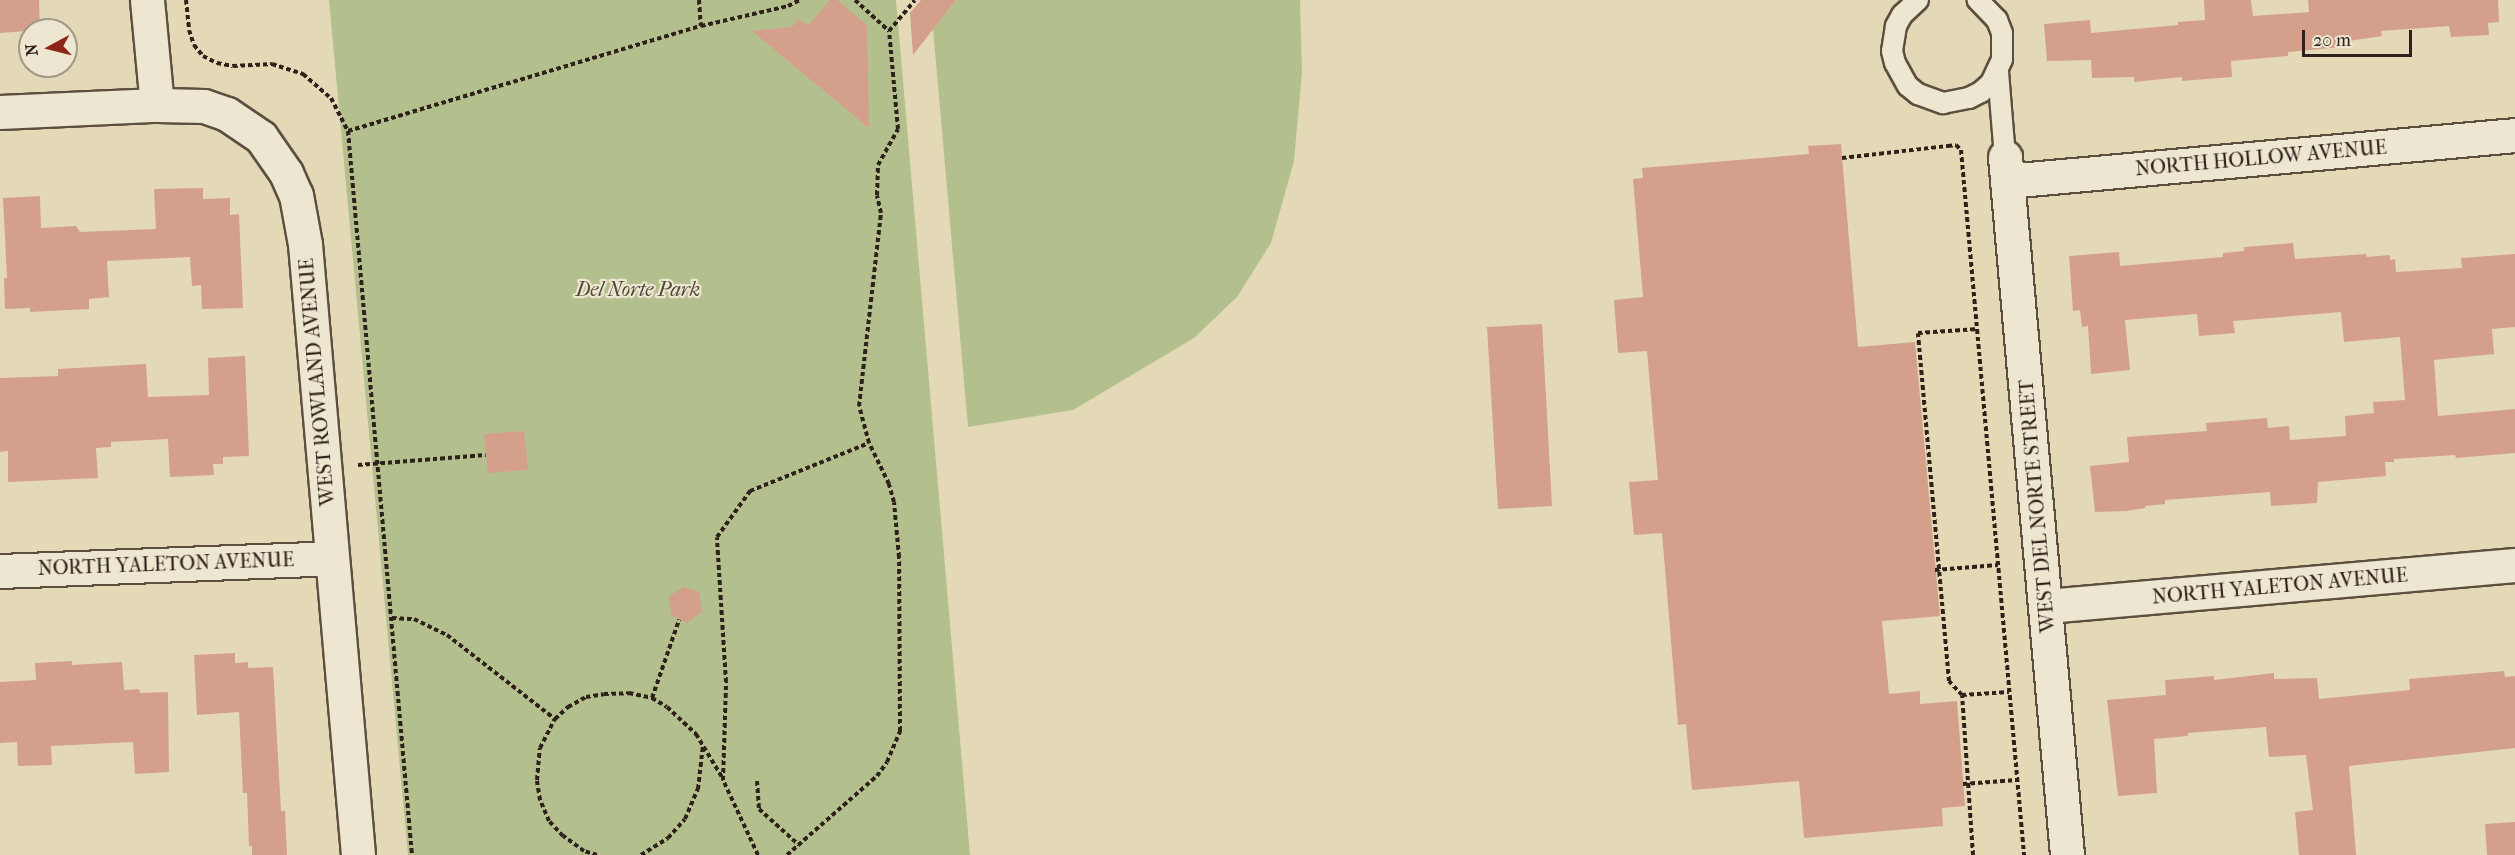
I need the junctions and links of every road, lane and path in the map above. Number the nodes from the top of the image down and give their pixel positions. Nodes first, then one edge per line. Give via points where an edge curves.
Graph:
1 (147, 0) edge
2 (186, 0) edge
3 (699, 0) edge
4 (800, 0) edge
5 (855, 0) edge
6 (915, 0) edge
7 (1918, 0) edge
8 (1978, 0) edge
9 (701, 26) junction
10 (889, 31) junction
11 (1998, 72) junction
12 (157, 105) junction
13 (0, 112) edge
14 (348, 131) junction
15 (2515, 135) edge
16 (1842, 158) dead end
17 (2006, 169) junction
18 (1978, 329) junction
19 (869, 443) junction
20 (486, 455) dead end
21 (377, 463) junction
22 (324, 467) junction
23 (332, 558) junction
24 (1998, 565) junction
25 (2515, 565) edge
26 (1938, 570) junction
27 (0, 571) edge
28 (2046, 606) junction
29 (392, 618) junction
30 (679, 620) dead end
31 (2009, 692) junction
32 (1962, 695) junction
33 (652, 698) junction
34 (555, 718) junction
35 (703, 744) junction
36 (723, 780) junction
37 (2017, 780) junction
38 (757, 782) dead end
39 (1965, 784) junction
40 (798, 845) junction
41 (358, 855) edge
42 (412, 855) edge
43 (597, 855) edge
44 (641, 855) edge
45 (758, 855) edge
46 (787, 855) edge
47 (1973, 855) edge
48 (2024, 855) edge
49 (2067, 855) edge

1 - 12 street
2 - 14 path via 189,30 203,56 225,64 272,64 303,74 331,98
3 - 9 path
4 - 9 path
5 - 10 path
6 - 10 path
7 - 11 lane via 1902,15 1893,38 1895,63 1908,86 1930,100 1956,102 1981,92
8 - 11 lane via 1990,10 2002,33 2003,53
9 - 14 path
10 - 19 path via 898,129 878,165 881,213 859,406
11 - 17 lane
12 - 13 street
12 - 22 street, WEST ROWLAND AVENUE via 204,106 226,114 261,137 290,181 305,243
14 - 21 path
15 - 17 street, NORTH HOLLOW AVENUE
16 - 18 path via 1956,145 1961,150
17 - 28 street, WEST DEL NORTE STREET
18 - 24 path
18 - 26 path via 1918,333
19 - 36 path via 750,491 717,537 726,682
19 - 40 path via 894,502 899,556 900,731 877,776
20 - 21 path
21 - 22 path
21 - 29 path
22 - 23 street, WEST ROWLAND AVENUE
23 - 27 street, NORTH YALETON AVENUE
23 - 41 street, WEST ROWLAND AVENUE
24 - 26 path
24 - 31 path
25 - 28 street, NORTH YALETON AVENUE
26 - 32 path via 1949,681
28 - 49 street, WEST DEL NORTE STREET
29 - 34 path via 414,619 447,635
29 - 42 path
30 - 33 path
31 - 32 path
31 - 37 path
32 - 39 path
33 - 34 path via 629,693 586,697
33 - 35 path via 686,724
34 - 43 path via 540,748 540,801 549,821 563,836
35 - 36 path
35 - 44 path via 698,789 685,819 669,838
36 - 45 path
37 - 39 path
37 - 48 path
38 - 40 path via 759,808
39 - 47 path
40 - 46 path

